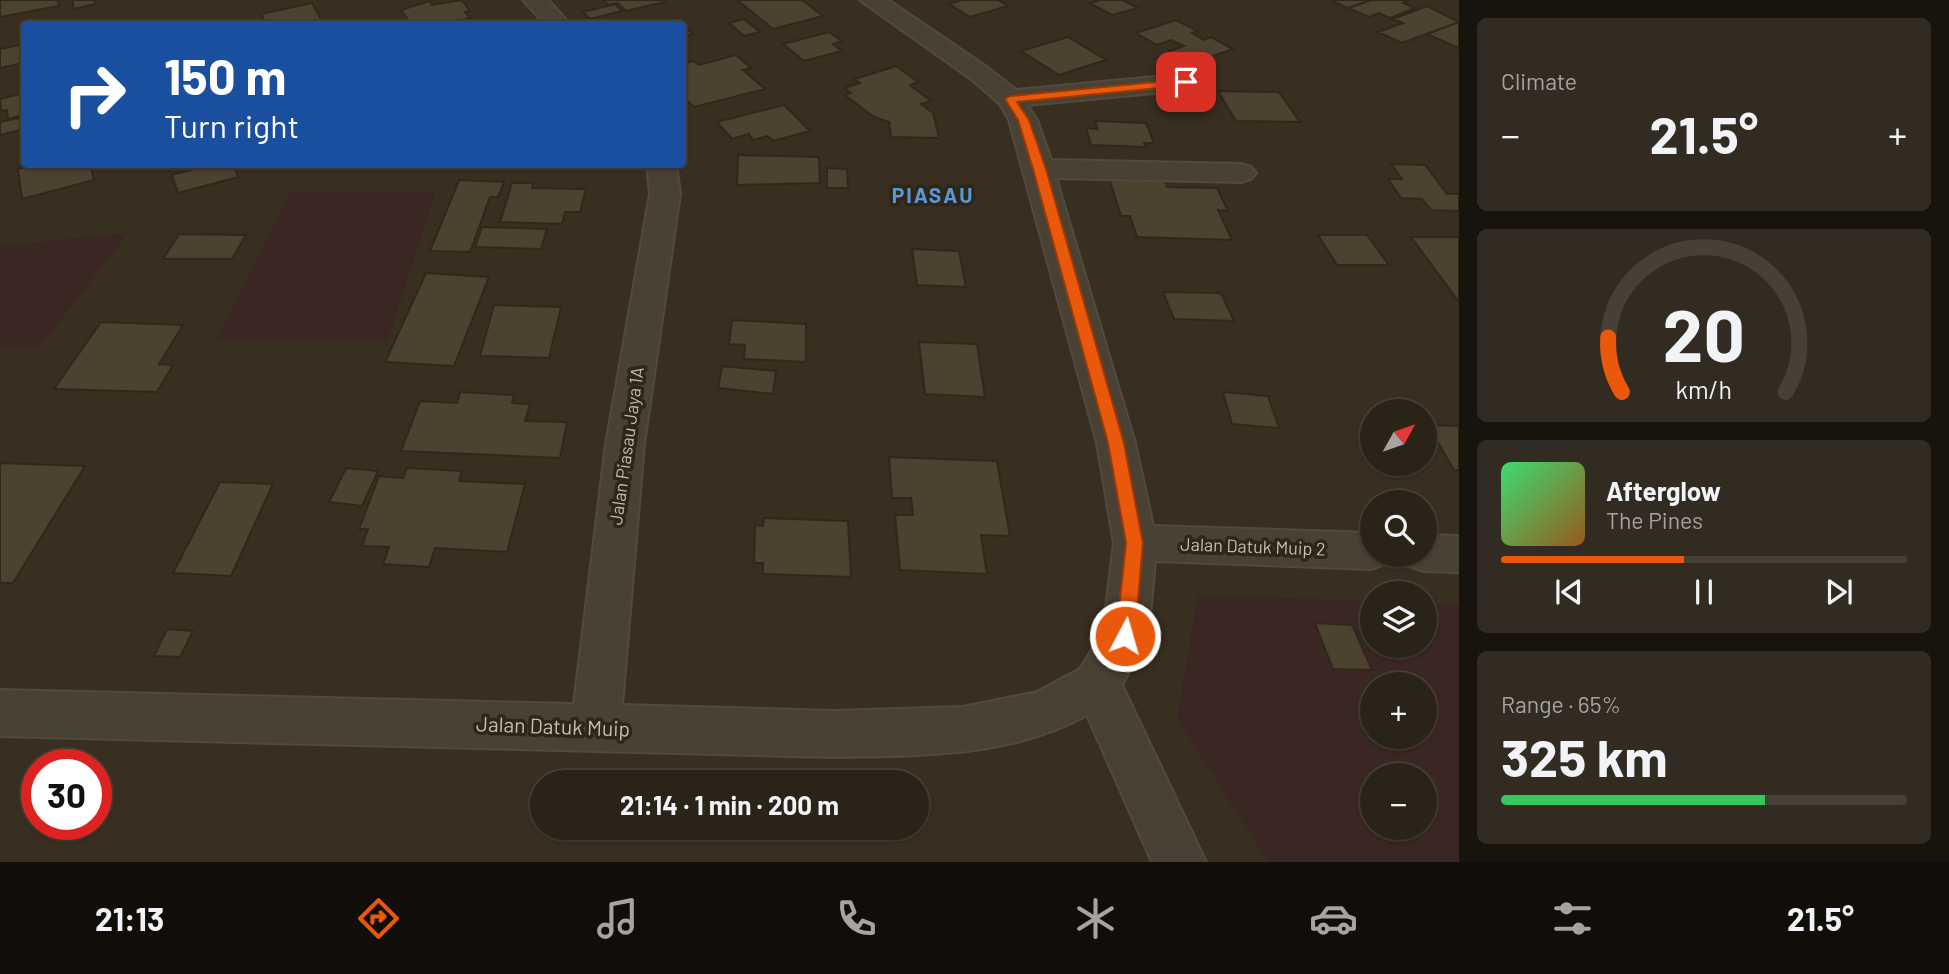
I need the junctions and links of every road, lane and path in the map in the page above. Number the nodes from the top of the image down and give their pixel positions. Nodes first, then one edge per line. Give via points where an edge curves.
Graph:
1 (535, 0) edge
2 (872, 0) edge
3 (555, 21) edge
4 (1186, 82) dead end
5 (1010, 99) junction
6 (661, 168) edge
7 (1040, 169) junction
8 (1241, 173) dead end
9 (1135, 543) junction
10 (1360, 551) edge
11 (1437, 553) edge
12 (1459, 554) edge
13 (1097, 684) junction
14 (0, 713) edge
15 (595, 729) junction
16 (1179, 862) edge

1 - 3 street
2 - 5 street
4 - 5 street
5 - 7 street via 1023,120
6 - 15 street, Jalan Piasau Jaya 1A via 664,194 625,444
7 - 8 street
7 - 9 street via 1116,443
9 - 10 street, Jalan Datuk Muip 2
9 - 13 street via 1125,636
11 - 12 street
13 - 15 street, Jalan Datuk Muip via 1044,713 963,730 834,734
13 - 16 street
14 - 15 street, Jalan Datuk Muip

